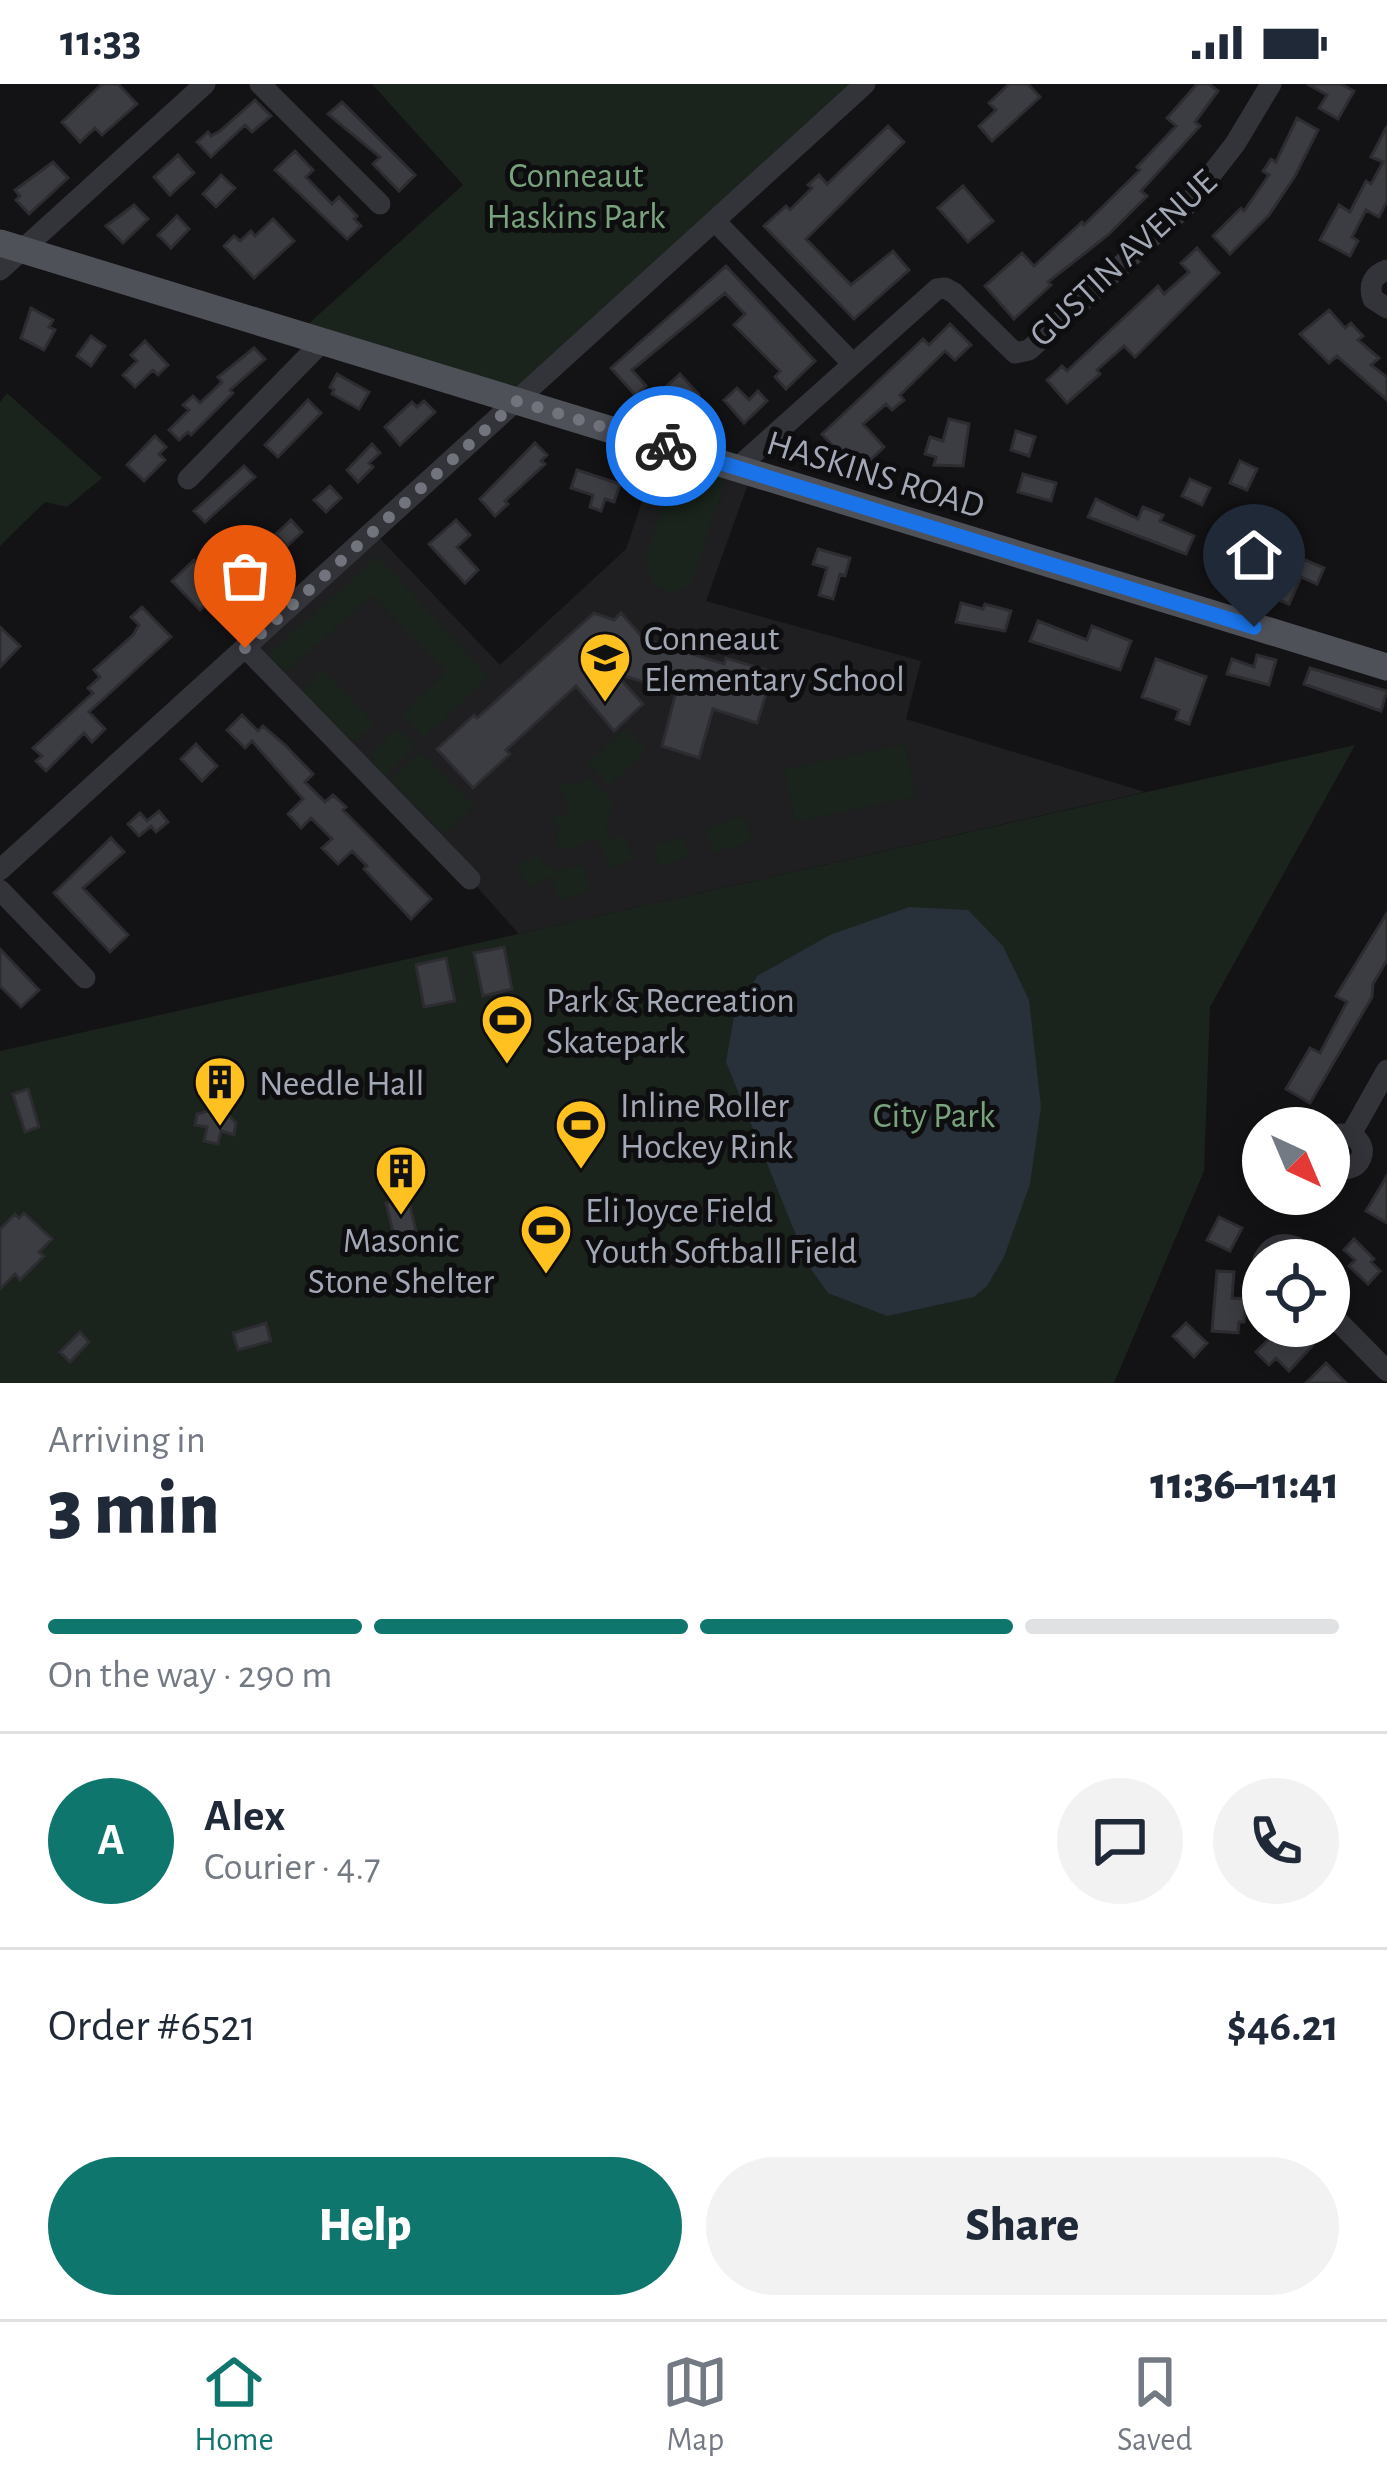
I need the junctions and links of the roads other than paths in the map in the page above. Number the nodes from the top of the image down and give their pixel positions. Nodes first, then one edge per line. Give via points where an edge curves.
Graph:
1 (205, 84) edge
2 (260, 84) edge
3 (865, 84) edge
4 (1269, 85) edge
5 (380, 204) dead end
6 (715, 220) junction
7 (11, 247) edge
8 (0, 270) edge
9 (1387, 270) edge
10 (1387, 308) edge
11 (322, 342) junction
12 (852, 363) junction
13 (517, 401) junction
14 (737, 468) junction
15 (188, 479) dead end
16 (245, 648) junction
17 (1387, 668) edge
18 (0, 870) edge
19 (470, 879) dead end
20 (0, 890) edge
21 (85, 978) dead end
22 (1387, 1070) edge
23 (1351, 1134) joint
24 (1350, 1166) edge
25 (1350, 1333) edge
26 (1387, 1371) edge

1 - 7 street
2 - 5 street
3 - 6 street
4 - 12 street, GUSTIN AVENUE via 1190,202 1029,350 1016,353 945,288
6 - 12 street
6 - 13 street
7 - 8 street
7 - 11 main road, HASKINS ROAD
9 - 10 street via 1370,287
11 - 13 main road, HASKINS ROAD
11 - 15 street
12 - 14 street, GUSTIN AVENUE
13 - 14 main road, HASKINS ROAD
13 - 16 street
14 - 17 main road, HASKINS ROAD
16 - 18 street
16 - 19 street
20 - 21 street
22 - 23 street
23 - 24 street via 1362,1147
25 - 26 street

